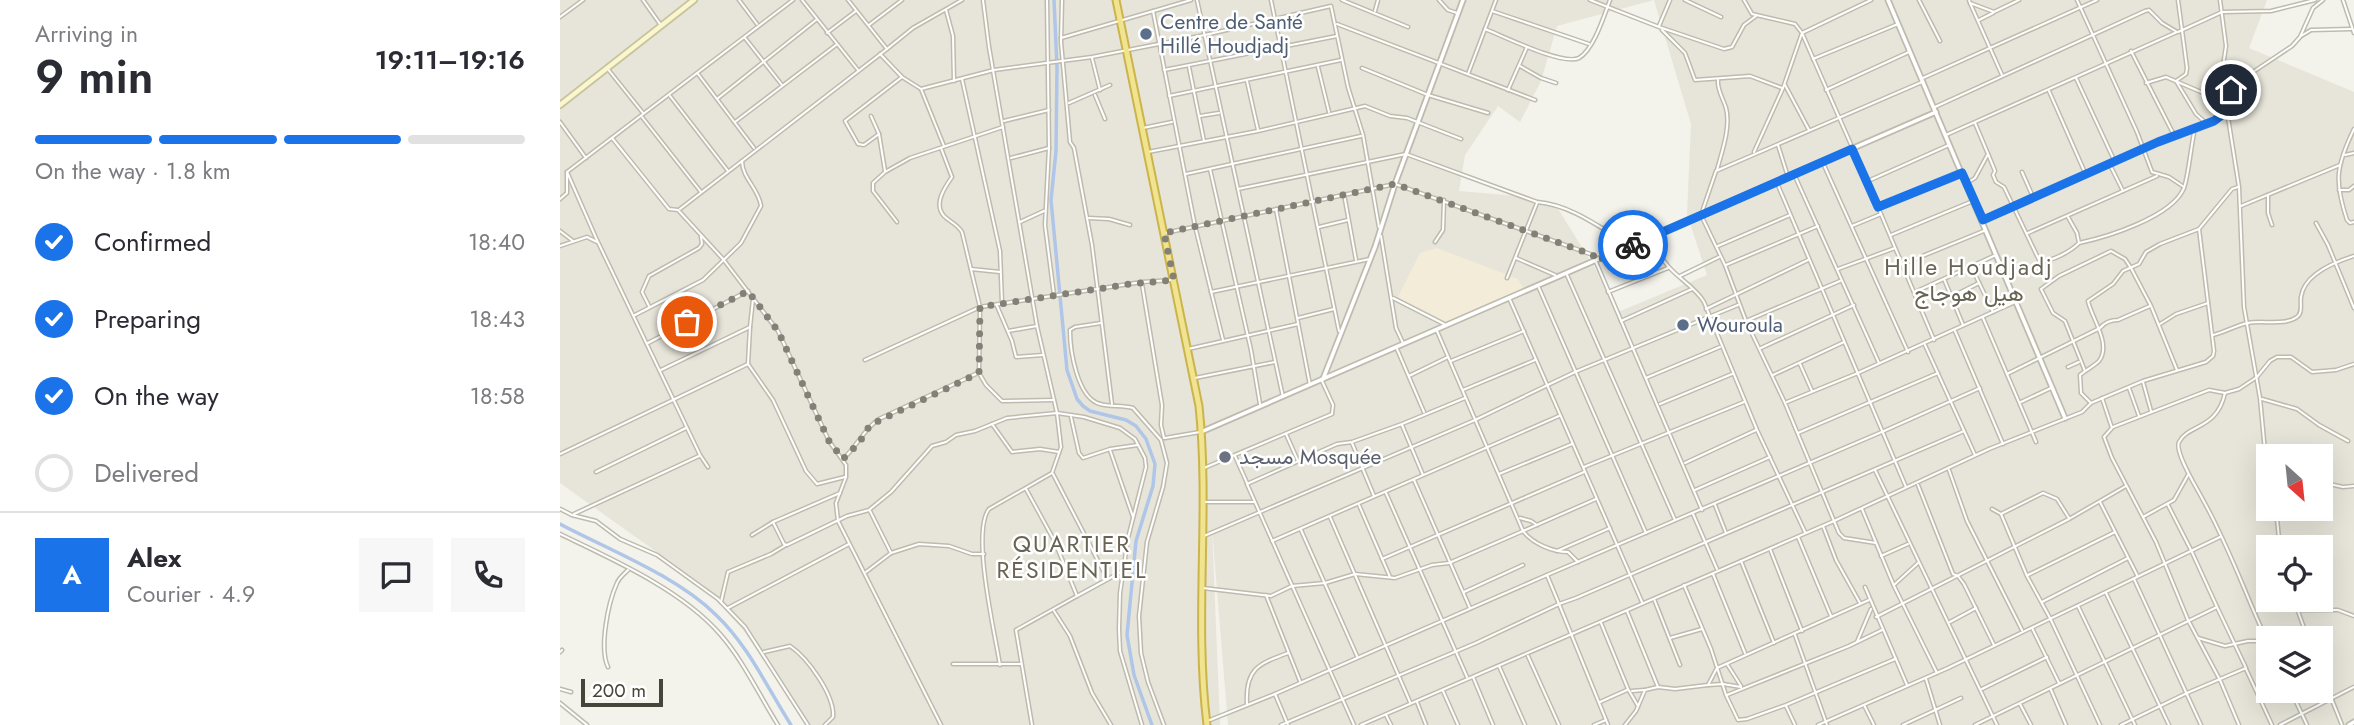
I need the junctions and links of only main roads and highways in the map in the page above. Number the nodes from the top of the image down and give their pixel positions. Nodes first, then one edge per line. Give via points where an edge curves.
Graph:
1 (693, 0) edge
2 (1116, 0) edge
3 (560, 105) edge
4 (1207, 723) edge

1 - 3 main road
2 - 4 highway via 1201,432 1202,677

